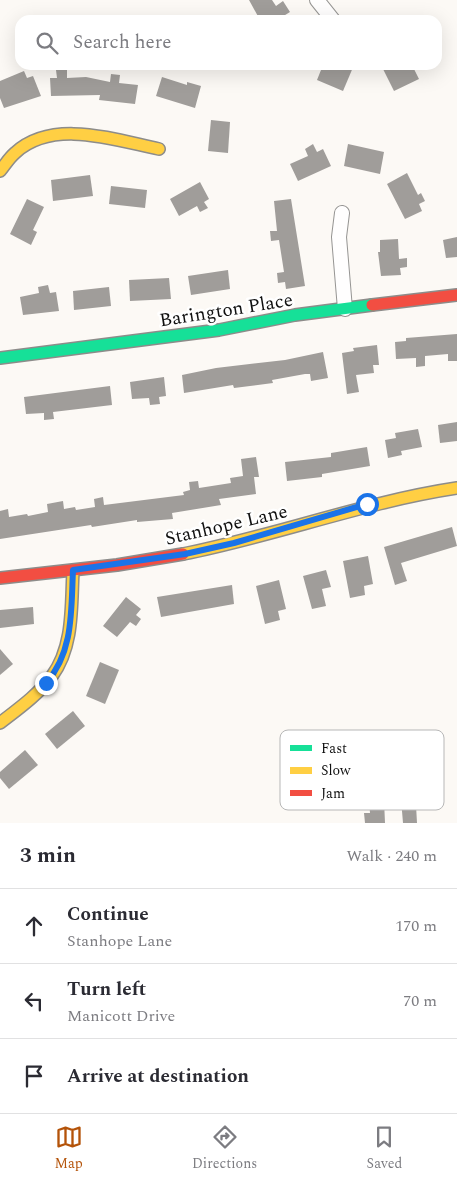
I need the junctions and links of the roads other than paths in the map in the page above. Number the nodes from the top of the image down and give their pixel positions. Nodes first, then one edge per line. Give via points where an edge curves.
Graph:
1 (317, 0) edge
2 (329, 15) edge
3 (159, 149) dead end
4 (0, 171) edge
5 (342, 213) dead end
6 (457, 295) edge
7 (345, 309) junction
8 (0, 358) edge
9 (457, 488) edge
10 (73, 570) junction
11 (0, 578) edge
12 (0, 723) edge

1 - 2 street
3 - 4 street via 89,136 45,136 24,144
5 - 7 street via 339,237
6 - 7 street, Barington Place
7 - 8 street, Barington Place via 219,330
9 - 10 street, Stanhope Lane via 367,504 185,554
10 - 11 street, Stanhope Lane
10 - 12 street via 70,619 63,656 46,683

